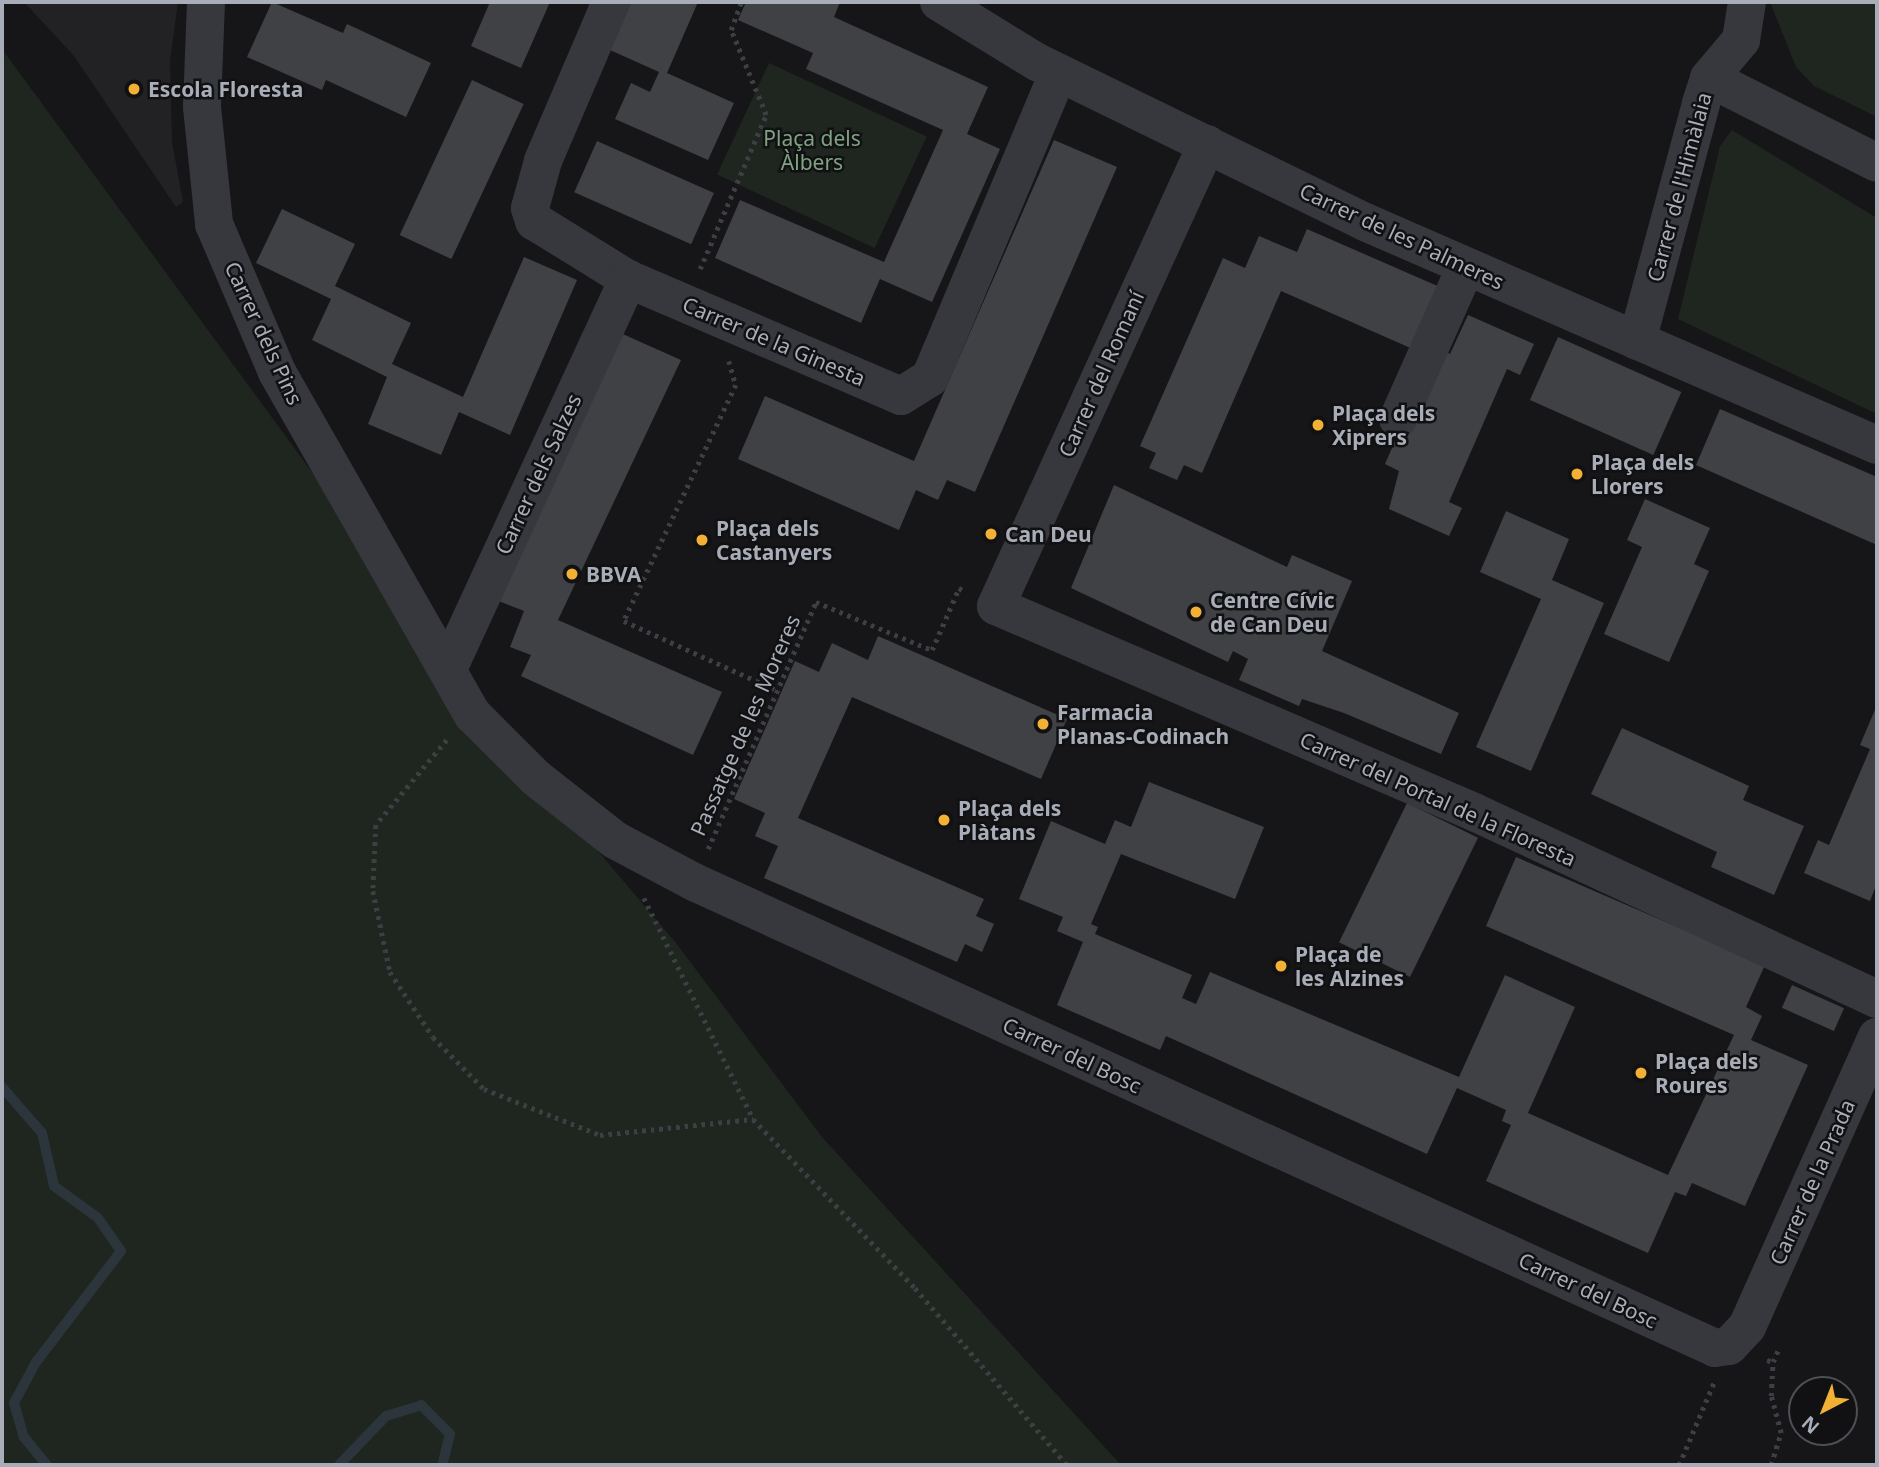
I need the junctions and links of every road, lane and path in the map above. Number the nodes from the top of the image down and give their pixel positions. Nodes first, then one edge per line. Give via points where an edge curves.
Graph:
1 (206, 2) edge
2 (611, 2) edge
3 (741, 2) edge
4 (939, 2) edge
5 (1747, 2) edge
6 (1058, 73) junction
7 (1709, 78) junction
8 (1207, 144) junction
9 (1877, 163) edge
10 (1466, 266) junction
11 (628, 279) junction
12 (716, 317) junction
13 (1637, 341) junction
14 (1398, 419) dead end
15 (1877, 445) edge
16 (996, 606) junction
17 (448, 669) junction
18 (776, 691) junction
19 (471, 712) junction
20 (615, 841) junction
21 (694, 882) junction
22 (1877, 999) edge
23 (1877, 1037) edge
24 (752, 1119) junction
25 (1738, 1337) junction
26 (1773, 1362) dead end
27 (1067, 1465) edge
28 (1679, 1465) edge
29 (1771, 1465) edge

1 - 17 street, Carrer dels Pins via 202,107 214,224 277,372
2 - 11 street, Carrer de la Ginesta via 530,208 550,235
3 - 12 path via 730,30 766,116 700,268
4 - 6 street, Carrer de les Palmeres
5 - 7 street, Carrer de l'Himàlaia via 1741,40
6 - 8 street, Carrer de les Palmeres
6 - 12 street, Carrer de la Ginesta via 930,378 918,391 901,396
7 - 9 street
7 - 13 street, Carrer de l'Himàlaia
8 - 10 street, Carrer de les Palmeres
8 - 16 street, Carrer del Romaní
10 - 13 street, Carrer de les Palmeres
10 - 14 street
11 - 12 street, Carrer de la Ginesta
11 - 17 street, Carrer dels Salzes
12 - 18 path via 736,385 624,621
13 - 15 street, Carrer de les Palmeres
16 - 18 path, Passatge de les Moreres via 959,588 932,650 816,602
16 - 22 street, Carrer del Portal de la Floresta via 1474,812
17 - 19 street, Carrer del Bosc
18 - 21 path, Passatge de les Moreres
19 - 20 street, Carrer del Bosc via 536,778
19 - 24 path via 376,825 373,891 390,972 433,1037 484,1089 600,1135
20 - 21 street, Carrer del Bosc
20 - 24 path
21 - 25 street, Carrer del Bosc via 1715,1348
23 - 25 street, Carrer de la Prada
24 - 27 path via 915,1288
25 - 28 path
26 - 29 path via 1772,1396 1781,1433

